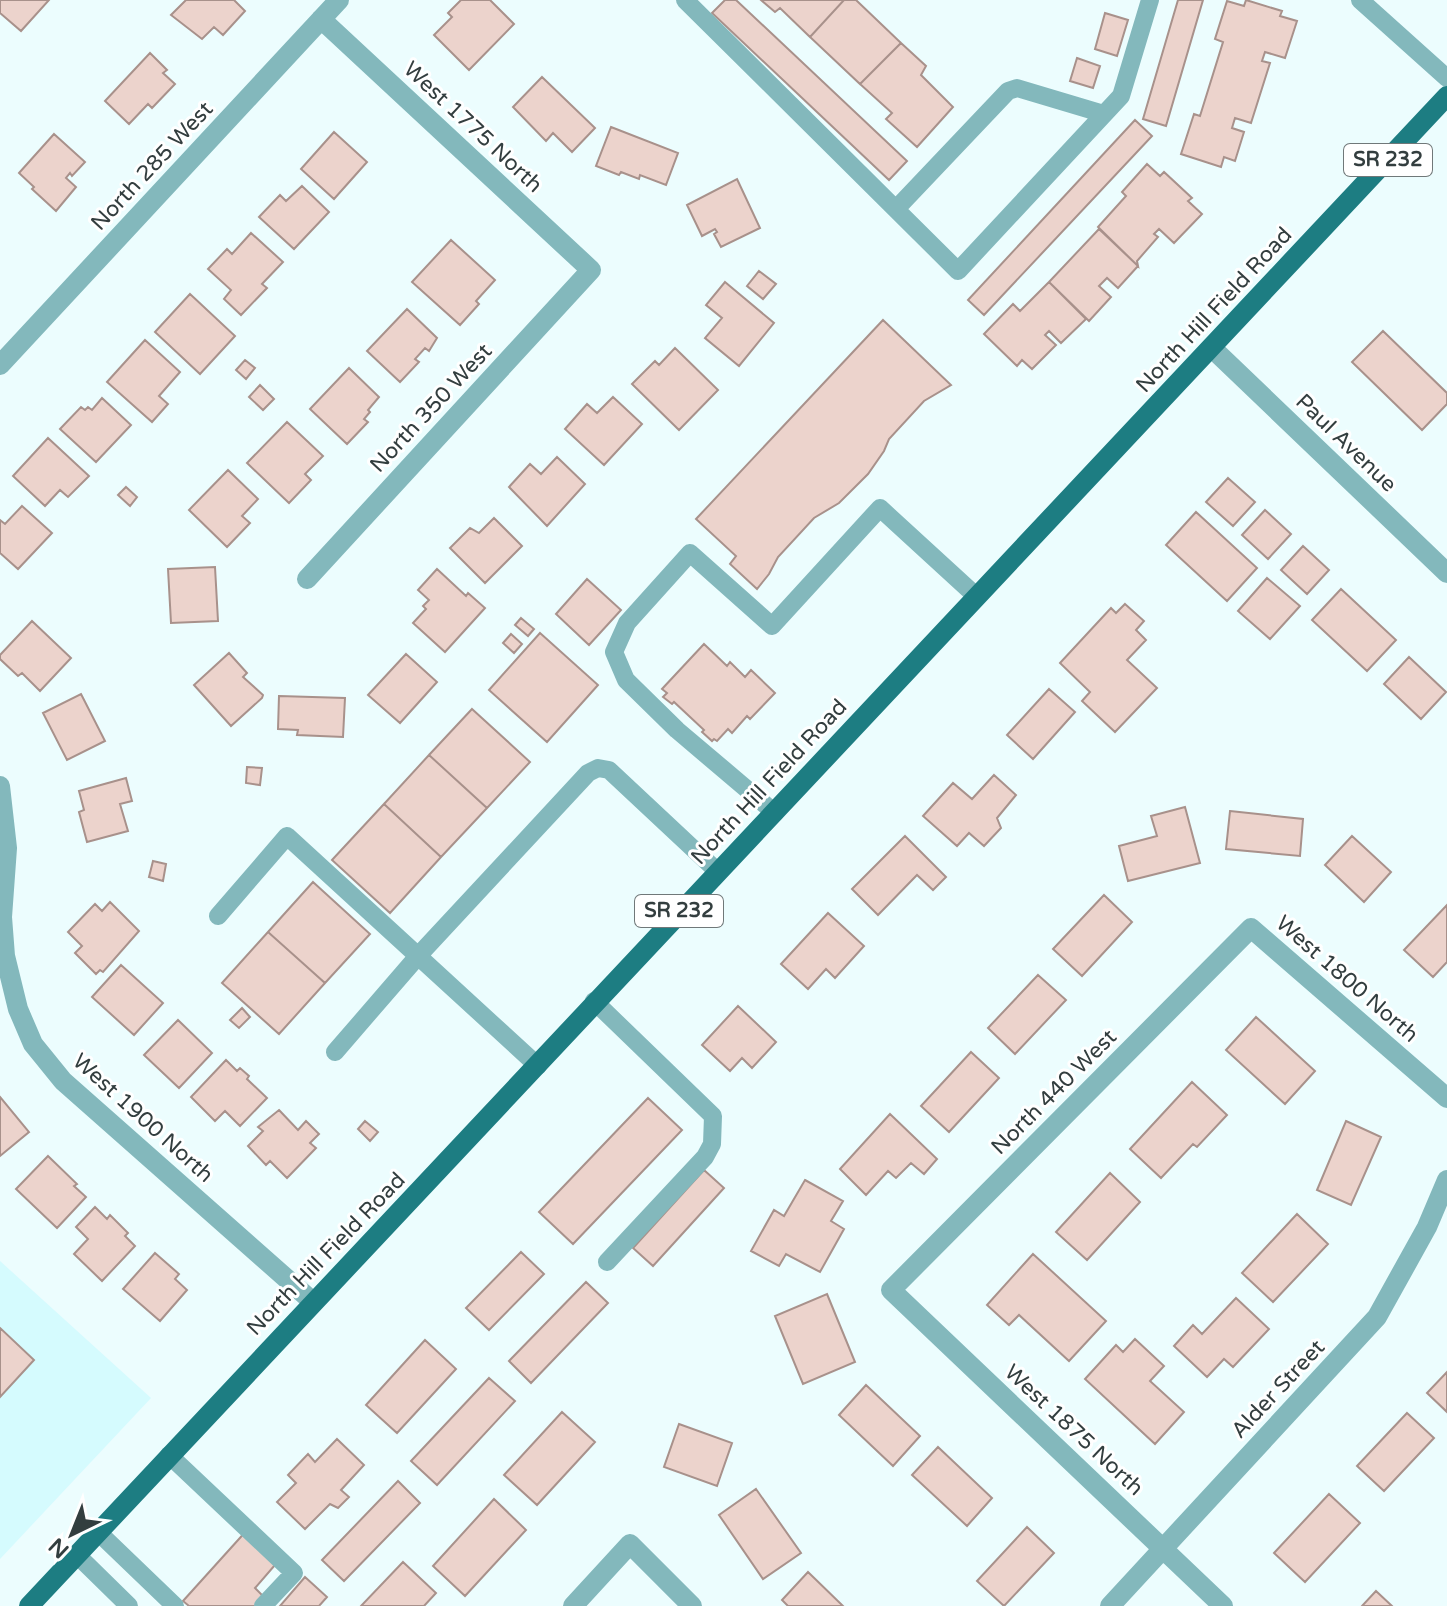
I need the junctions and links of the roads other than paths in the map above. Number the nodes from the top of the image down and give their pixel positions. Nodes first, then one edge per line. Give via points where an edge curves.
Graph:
1 (339, 0) edge
2 (685, 0) edge
3 (1150, 0) edge
4 (1360, 0) edge
5 (321, 19) junction
6 (1447, 78) edge
7 (1447, 96) edge
8 (1104, 114) junction
9 (896, 209) junction
10 (591, 270) joint
11 (1212, 348) junction
12 (0, 365) edge
13 (1447, 573) edge
14 (307, 579) dead end
15 (976, 596) junction
16 (0, 786) edge
17 (775, 813) junction
18 (717, 871) junction
19 (218, 916) dead end
20 (1251, 928) joint
21 (418, 956) junction
22 (594, 1001) junction
23 (9, 1012) edge
24 (335, 1052) dead end
25 (538, 1066) junction
26 (1447, 1098) edge
27 (1447, 1180) edge
28 (607, 1262) dead end
29 (891, 1290) joint
30 (313, 1302) junction
31 (169, 1455) junction
32 (98, 1532) junction
33 (1162, 1549) junction
34 (77, 1555) junction
35 (29, 1606) edge
36 (129, 1606) edge
37 (175, 1606) edge
38 (263, 1606) edge
39 (573, 1606) edge
40 (692, 1606) edge
41 (1110, 1606) edge
42 (1223, 1606) edge

1 - 5 street, North 285 West
2 - 9 lane
3 - 8 lane via 1121,96
4 - 6 lane
5 - 10 street, West 1775 North
5 - 12 street, North 285 West
7 - 11 main road, North Hill Field Road / SR 232
8 - 9 lane via 1017,88 1008,91
8 - 9 lane via 958,271
10 - 14 street, North 350 West
11 - 13 street, Paul Avenue
11 - 15 main road, North Hill Field Road / SR 232
15 - 17 main road, North Hill Field Road / SR 232
15 - 17 lane via 880,508 772,626 690,553 627,623 614,652 626,680
16 - 23 street, West 1900 North via 7,848 2,917
17 - 18 main road, North Hill Field Road / SR 232
18 - 21 lane via 609,770 598,768
18 - 22 main road, North Hill Field Road / SR 232
19 - 21 lane via 287,836
20 - 26 street, West 1800 North
20 - 29 street, North 440 West
21 - 24 lane
21 - 25 lane
22 - 25 main road, North Hill Field Road / SR 232
22 - 28 lane via 713,1116 712,1144 705,1157
23 - 30 street, West 1900 North via 63,1081
25 - 30 main road, North Hill Field Road / SR 232
27 - 33 street, Alder Street via 1377,1317
29 - 33 street, West 1875 North
30 - 31 main road, North Hill Field Road / SR 232
31 - 32 main road, North Hill Field Road / SR 232
31 - 38 lane via 294,1573
32 - 34 main road, North Hill Field Road / SR 232
32 - 37 lane
33 - 41 street, Alder Street
33 - 42 street, West 1875 North
34 - 35 main road, North Hill Field Road / SR 232
34 - 36 lane
39 - 40 street via 630,1544

